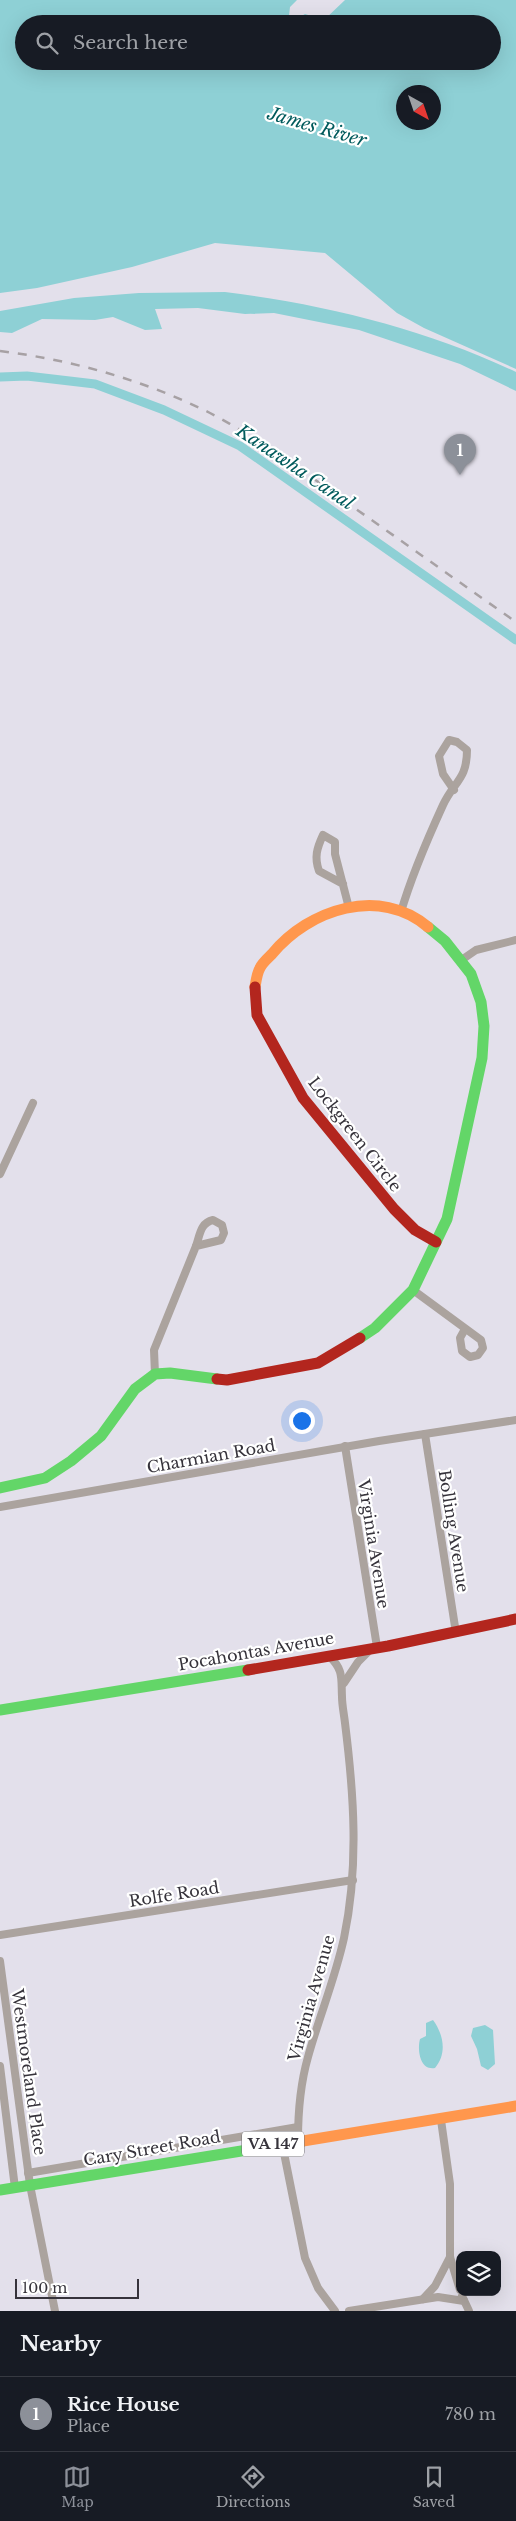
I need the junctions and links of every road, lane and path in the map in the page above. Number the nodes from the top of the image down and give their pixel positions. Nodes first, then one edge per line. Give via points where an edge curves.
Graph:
1 (454, 790) junction
2 (342, 884) junction
3 (349, 908) junction
4 (401, 912) junction
5 (516, 940) edge
6 (460, 960) junction
7 (33, 1103) dead end
8 (0, 1174) edge
9 (436, 1242) junction
10 (196, 1246) dead end
11 (413, 1290) junction
12 (465, 1328) dead end
13 (154, 1374) junction
14 (516, 1420) edge
15 (425, 1434) junction
16 (345, 1446) junction
17 (0, 1488) edge
18 (0, 1507) edge
19 (516, 1619) edge
20 (456, 1633) junction
21 (375, 1647) junction
22 (329, 1656) junction
23 (343, 1685) junction
24 (0, 1710) edge
25 (353, 1880) junction
26 (0, 1935) edge
27 (0, 1961) edge
28 (0, 2066) edge
29 (516, 2106) edge
30 (440, 2120) junction
31 (298, 2127) junction
32 (298, 2140) junction
33 (282, 2143) junction
34 (28, 2173) junction
35 (30, 2185) junction
36 (15, 2188) junction
37 (0, 2190) edge
38 (450, 2257) junction
39 (456, 2277) edge
40 (462, 2296) edge
41 (422, 2299) junction
42 (464, 2301) junction
43 (335, 2310) edge
44 (55, 2311) edge
45 (349, 2311) edge
46 (469, 2311) edge

1 - 1 street via 467,766 468,750 449,740 439,756 443,774
1 - 4 street via 419,856
2 - 2 street via 335,842 323,835 317,848 319,871
2 - 3 street
3 - 4 street, Lockgreen Circle via 367,905
3 - 9 street, Lockgreen Circle via 335,910 302,926 280,944 259,969 255,988 257,1015 303,1098 394,1209 415,1230
4 - 6 street, Lockgreen Circle via 420,920 445,941
5 - 6 street via 476,950
6 - 9 street, Lockgreen Circle via 471,974 481,1002 484,1026 482,1058 447,1219
7 - 8 street
9 - 11 street, Lockgreen Circle
10 - 13 street via 154,1350
11 - 12 street
11 - 13 street, Lockgreen Circle via 375,1328 318,1363 227,1380
13 - 17 street via 136,1388 101,1436 71,1461 44,1478
14 - 15 street, Charmian Road
15 - 16 street, Charmian Road
15 - 20 street, Bolling Avenue
16 - 18 street, Charmian Road
16 - 21 street, Virginia Avenue
19 - 20 street, Pocahontas Avenue
20 - 21 street, Pocahontas Avenue
21 - 22 street, Pocahontas Avenue
21 - 23 street via 358,1662
22 - 23 street, Virginia Avenue via 341,1670
22 - 24 street, Pocahontas Avenue
23 - 25 street, Virginia Avenue via 354,1813
25 - 26 street, Rolfe Road
25 - 31 street, Virginia Avenue via 336,1970 307,2059
27 - 34 street, Westmoreland Place
28 - 36 street
29 - 30 street, Cary Street Road / VA 147
30 - 32 street, Cary Street Road / VA 147
30 - 38 street via 450,2184
31 - 32 street, Virginia Avenue
31 - 34 street
32 - 33 street, Cary Street Road / VA 147
33 - 35 street, Cary Street Road / VA 147
33 - 43 street via 305,2258 318,2288
34 - 35 street, Westmoreland Place
35 - 36 street, Cary Street Road / VA 147
35 - 44 street, Westmoreland Place
36 - 37 street, Cary Street Road / VA 147
38 - 39 street
38 - 41 street via 435,2286
40 - 42 street
41 - 42 street via 446,2297
41 - 45 street
42 - 46 street
43 - 45 street

